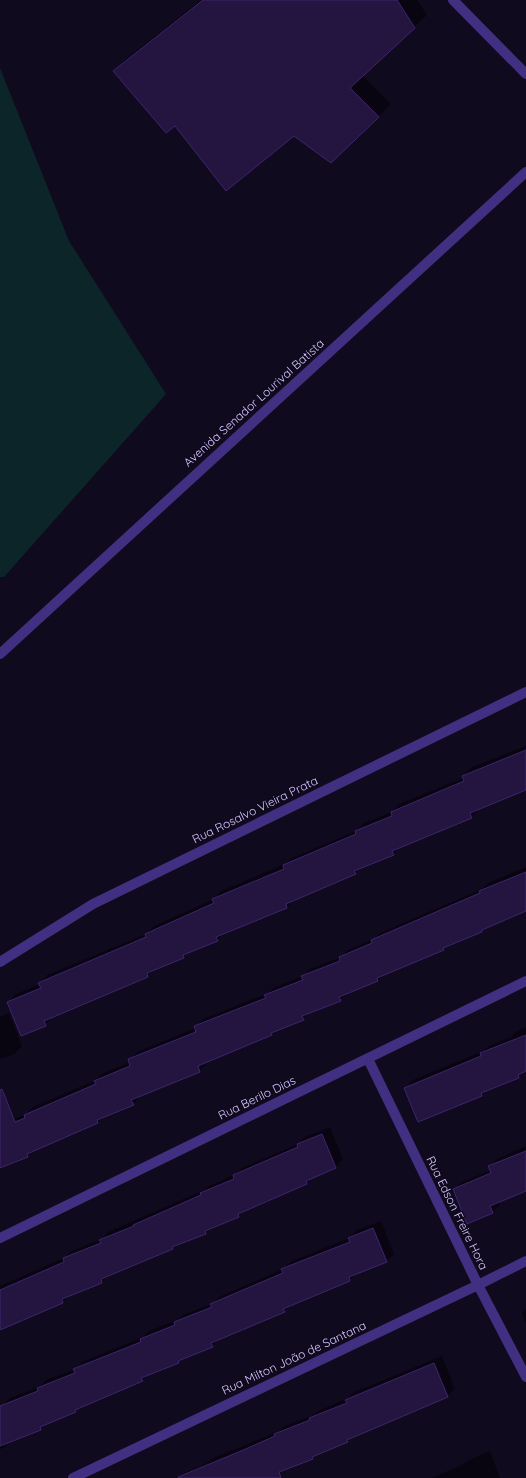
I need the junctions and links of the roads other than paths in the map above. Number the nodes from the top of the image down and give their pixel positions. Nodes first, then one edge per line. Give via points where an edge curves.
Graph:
1 (453, 0) edge
2 (526, 74) edge
3 (526, 172) edge
4 (0, 654) edge
5 (526, 692) edge
6 (0, 962) edge
7 (526, 981) edge
8 (368, 1059) junction
9 (0, 1238) edge
10 (526, 1261) edge
11 (478, 1285) junction
12 (526, 1377) edge
13 (73, 1478) edge

1 - 2 street
3 - 4 street, Avenida Senador Lourival Batista
5 - 6 street, Rua Rosalvo Vieira Prata via 93,904
7 - 8 street, Rua Berilo Dias
8 - 9 street, Rua Berilo Dias
8 - 11 street, Rua Edson Freire Hora
10 - 11 street, Rua Milton João de Santana
11 - 12 street, Rua Edson Freire Hora
11 - 13 street, Rua Milton João de Santana

